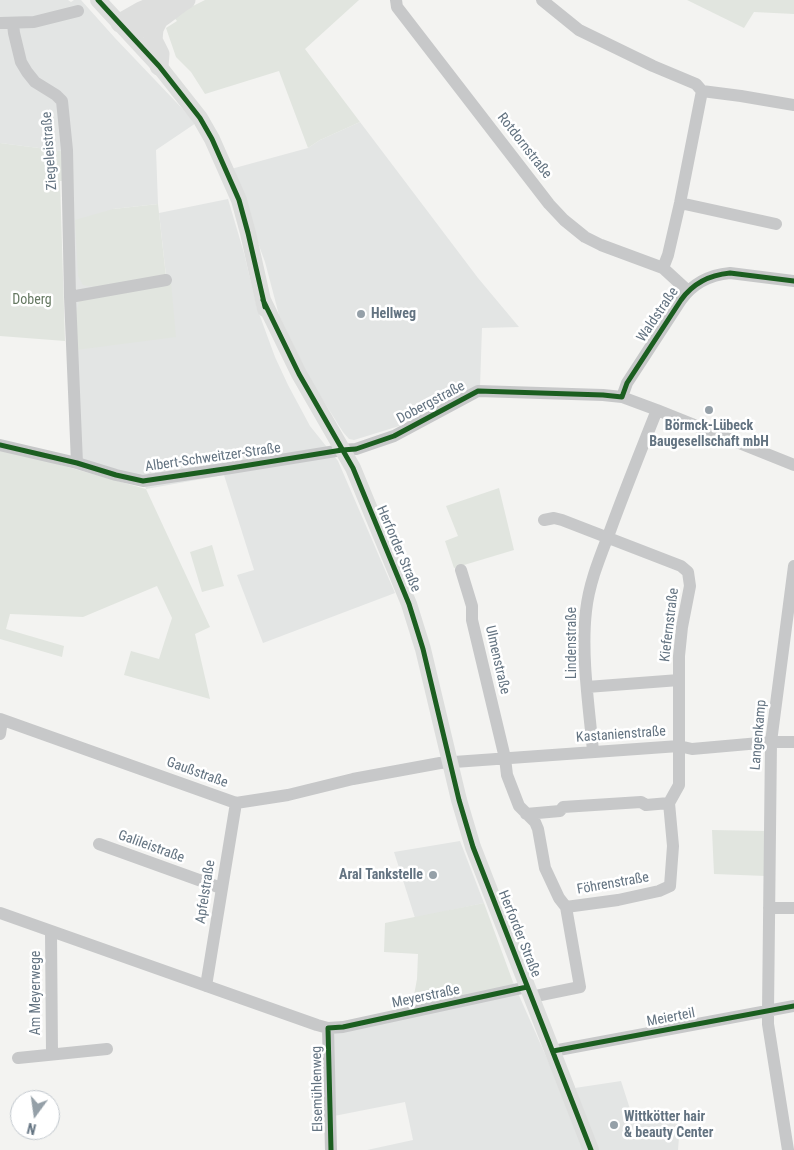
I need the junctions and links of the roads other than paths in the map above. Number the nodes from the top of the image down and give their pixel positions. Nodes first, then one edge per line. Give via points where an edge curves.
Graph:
1 (98, 0) edge
2 (168, 0) edge
3 (186, 0) edge
4 (396, 0) edge
5 (542, 0) edge
6 (78, 11) dead end
7 (159, 19) junction
8 (120, 23) junction
9 (0, 24) edge
10 (13, 24) junction
11 (158, 66) junction
12 (702, 91) junction
13 (794, 105) edge
14 (680, 203) junction
15 (776, 224) dead end
16 (663, 268) junction
17 (166, 280) dead end
18 (794, 281) edge
19 (688, 291) junction
20 (70, 297) junction
21 (622, 397) junction
22 (657, 410) junction
23 (0, 444) edge
24 (342, 450) junction
25 (77, 463) junction
26 (794, 465) edge
27 (544, 520) dead end
28 (608, 537) junction
29 (794, 566) edge
30 (461, 570) dead end
31 (679, 680) junction
32 (587, 687) junction
33 (1, 719) edge
34 (0, 734) edge
35 (771, 742) junction
36 (794, 742) edge
37 (679, 746) junction
38 (593, 751) junction
39 (505, 758) junction
40 (450, 762) junction
41 (236, 803) junction
42 (669, 803) junction
43 (526, 814) junction
44 (99, 844) dead end
45 (221, 888) junction
46 (566, 907) junction
47 (769, 908) junction
48 (794, 908) edge
49 (0, 913) edge
50 (51, 932) junction
51 (206, 986) junction
52 (529, 992) junction
53 (794, 1006) edge
54 (768, 1011) junction
55 (328, 1028) junction
56 (106, 1049) dead end
57 (552, 1052) junction
58 (52, 1054) junction
59 (18, 1058) dead end
60 (331, 1150) edge
61 (591, 1150) edge
62 (788, 1150) edge

1 - 8 main road, Herforder Straße
2 - 8 highway
3 - 7 highway
4 - 16 street, Rotdornstraße via 397,7 564,220 601,245
5 - 12 street via 578,30 696,84
6 - 10 street
7 - 8 highway via 135,29
7 - 11 highway via 153,40 160,54
8 - 11 main road, Herforder Straße
9 - 10 street
10 - 20 street, Ziegeleistraße via 21,62 27,72 35,82 62,101 67,150
11 - 24 main road, Herforder Straße via 200,118 212,140 238,200 264,300 299,374
12 - 13 street
12 - 14 street
14 - 15 street
14 - 16 street
16 - 19 street, Rotdornstraße
17 - 20 street
18 - 19 street, Waldstraße via 719,274 708,277
19 - 21 street, Waldstraße via 627,383
20 - 25 street, Ziegeleistraße
21 - 22 street, Dobergstraße
21 - 24 street, Dobergstraße via 478,391 394,436 356,449
22 - 26 street, Dobergstraße
22 - 28 street, Lindenstraße
23 - 25 street, Albert-Schweitzer-Straße
24 - 25 street, Albert-Schweitzer-Straße via 143,481
24 - 40 main road, Herforder Straße via 353,468 408,604
27 - 28 street via 554,518
28 - 31 street, Kiefernstraße via 681,566 688,572 690,586 682,627
28 - 32 street, Lindenstraße via 589,589 585,645
29 - 35 street, Langenkamp
30 - 39 street, Ulmenstraße via 472,606 472,620
31 - 32 street, Kiefernstraße
31 - 37 street, Kiefernstraße
32 - 38 street, Lindenstraße
33 - 34 street
33 - 41 street, Gaußstraße
35 - 36 street, Kastanienstraße
35 - 37 street, Kastanienstraße via 692,749
35 - 47 street, Langenkamp
37 - 38 street, Kastanienstraße
37 - 42 street, Föhrenstraße via 678,785
38 - 39 street, Kastanienstraße
39 - 40 street, Kastanienstraße
39 - 43 street, Föhrenstraße via 507,775 519,806
40 - 41 street, Gaußstraße
40 - 52 main road, Herforder Straße via 473,847
41 - 45 street, Apfelstraße
42 - 43 street via 563,807
42 - 46 street, Föhrenstraße via 673,846 670,886 618,900
43 - 46 street, Föhrenstraße via 535,822 546,868
44 - 45 street, Galileistraße
45 - 51 street, Apfelstraße
46 - 52 street, Föhrenstraße via 580,987
47 - 48 street
47 - 54 street, Langenkamp
49 - 50 street, Meyerstraße
50 - 51 street, Meyerstraße
50 - 58 street, Am Meyerwege
51 - 55 street, Meyerstraße
52 - 55 street, Meyerstraße
52 - 57 main road, Herforder Straße
53 - 54 street, Meierteil
54 - 57 street, Meierteil
54 - 62 street, Langenkamp
55 - 60 street, Elsemühlenweg
56 - 58 street, Am Meyerwege
57 - 61 main road, Herforder Straße
58 - 59 street, Am Meyerwege

